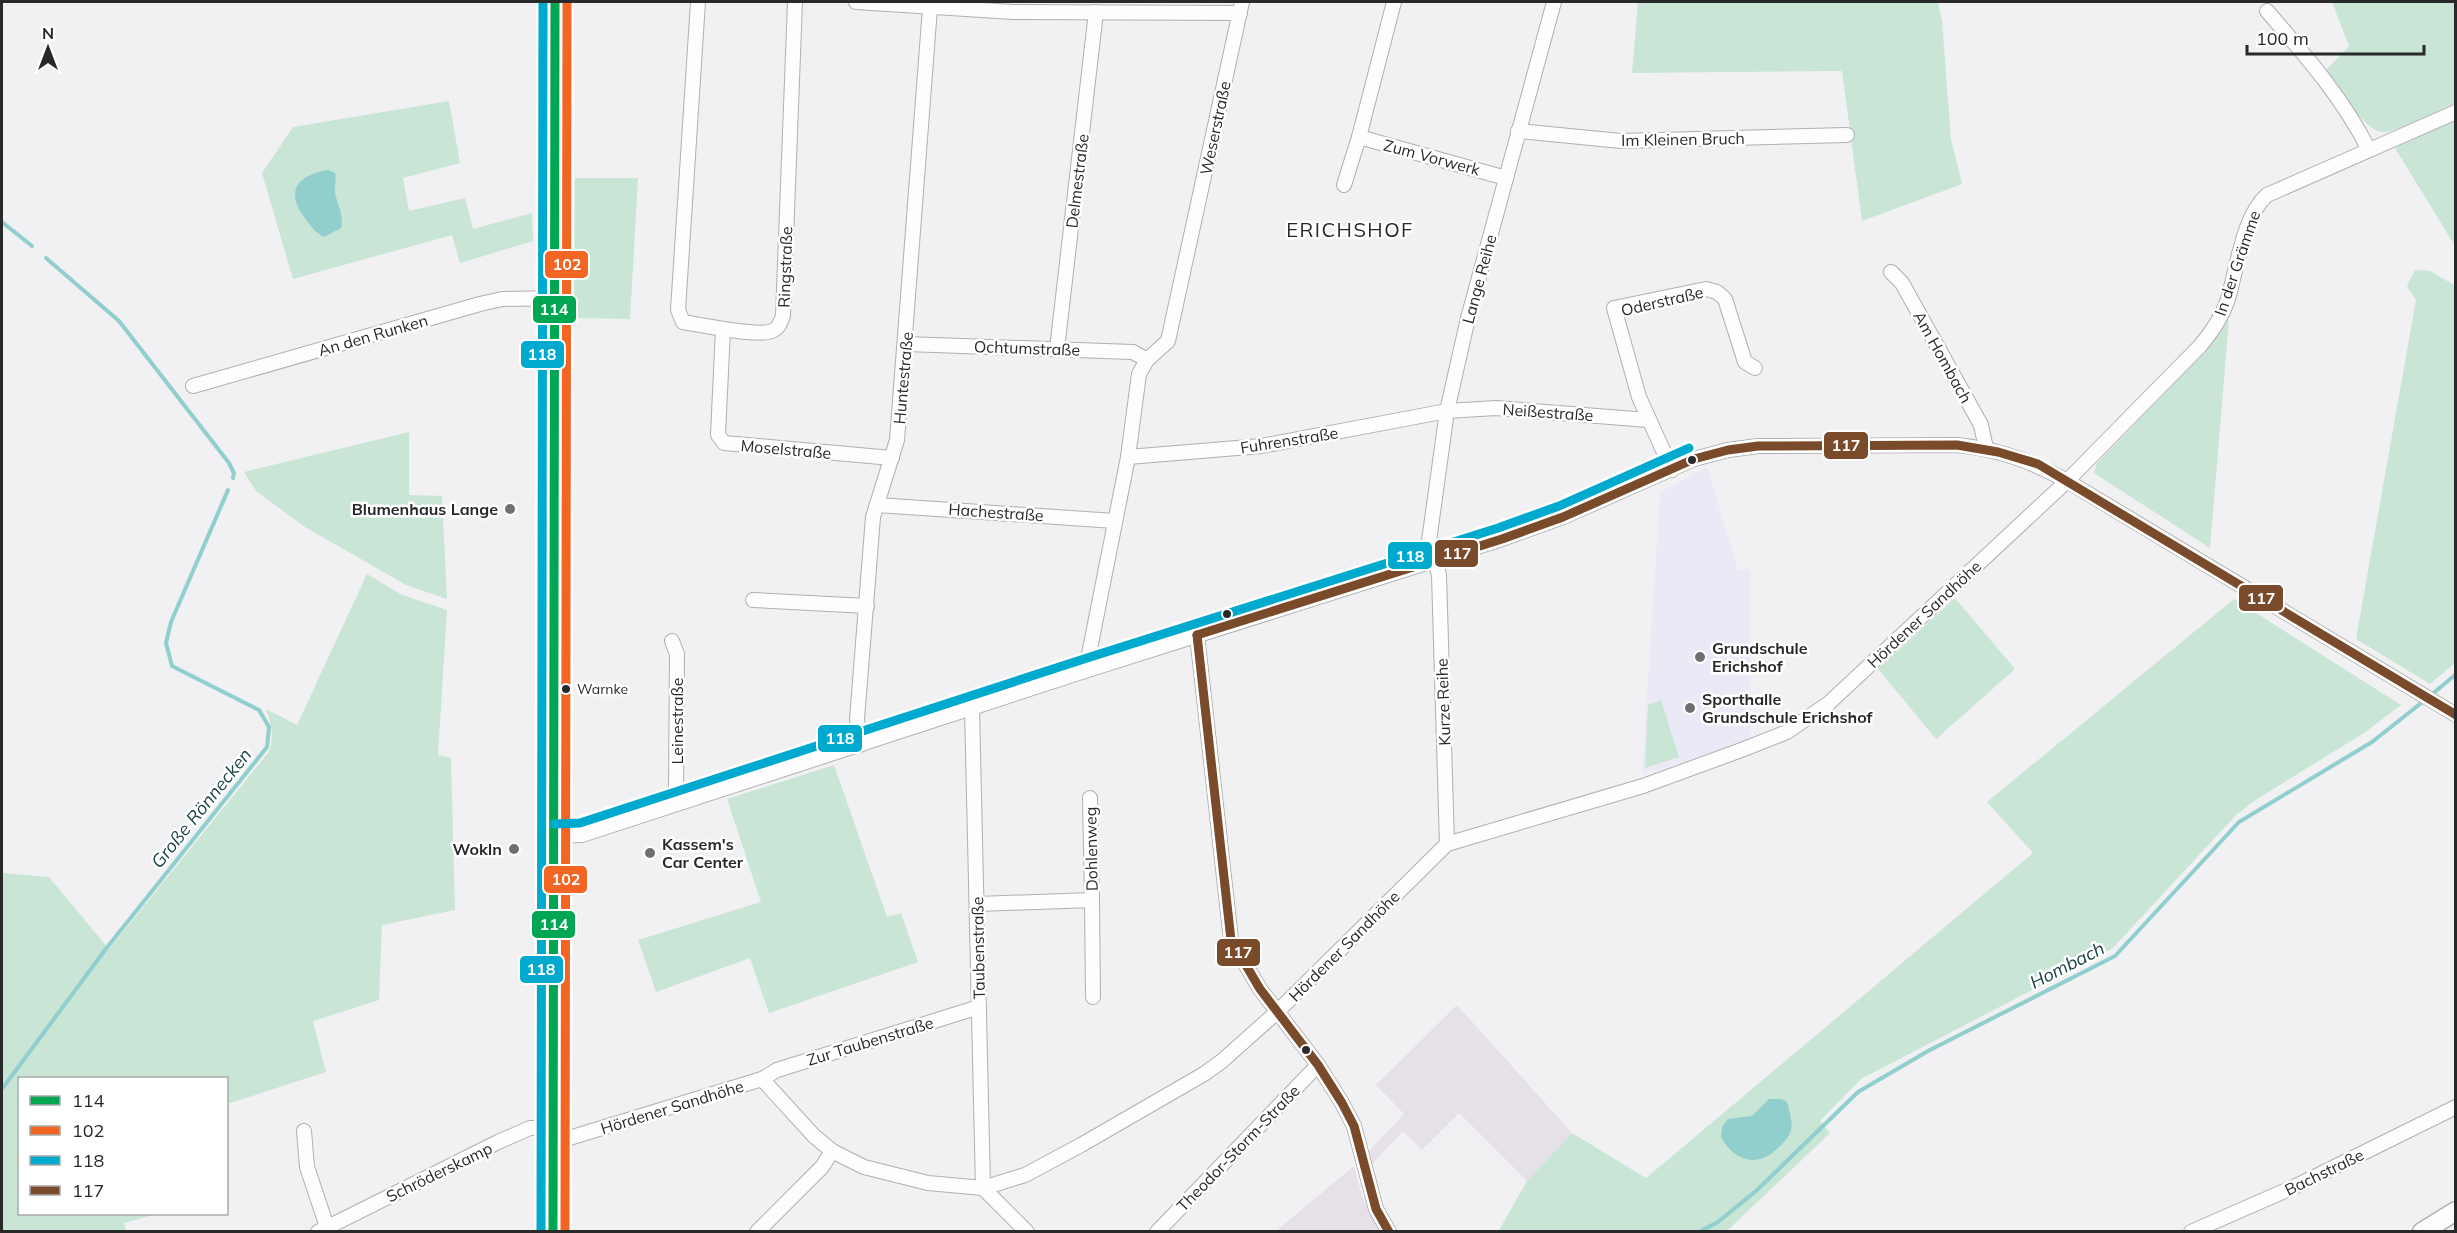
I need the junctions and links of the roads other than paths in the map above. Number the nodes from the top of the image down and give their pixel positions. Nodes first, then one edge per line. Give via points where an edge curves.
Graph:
1 (555, 2) edge
2 (698, 2) edge
3 (795, 2) edge
4 (856, 2) edge
5 (1394, 2) edge
6 (1554, 2) edge
7 (1241, 7) edge
8 (930, 8) junction
9 (1096, 12) junction
10 (2267, 12) dead end
11 (2456, 112) edge
12 (1518, 131) junction
13 (1847, 135) dead end
14 (1359, 137) junction
15 (2369, 150) junction
16 (1506, 178) junction
17 (1344, 185) dead end
18 (1891, 272) dead end
19 (555, 298) junction
20 (723, 329) junction
21 (906, 344) junction
22 (1058, 349) junction
23 (1146, 360) junction
24 (1755, 368) dead end
25 (193, 386) dead end
26 (1448, 411) junction
27 (1648, 420) junction
28 (1986, 448) junction
29 (1128, 457) junction
30 (892, 458) junction
31 (1672, 470) junction
32 (2067, 481) junction
33 (877, 505) junction
34 (1115, 521) junction
35 (1434, 561) junction
36 (753, 600) dead end
37 (867, 606) junction
38 (1197, 635) junction
39 (672, 641) dead end
40 (1091, 669) junction
41 (972, 708) junction
42 (2456, 715) edge
43 (860, 745) junction
44 (1090, 798) dead end
45 (680, 802) junction
46 (554, 836) junction
47 (1447, 844) junction
48 (1092, 900) junction
49 (977, 904) junction
50 (1093, 997) dead end
51 (979, 1007) junction
52 (1277, 1012) junction
53 (1318, 1065) junction
54 (762, 1079) junction
55 (2456, 1107) edge
56 (304, 1131) dead end
57 (553, 1135) junction
58 (832, 1150) junction
59 (983, 1188) junction
60 (2456, 1211) edge
61 (323, 1229) edge
62 (553, 1232) edge
63 (757, 1232) edge
64 (1027, 1232) edge
65 (1157, 1232) edge
66 (1389, 1232) edge
67 (2191, 1232) edge
68 (2422, 1232) edge

1 - 19 main road
2 - 20 street, Ringstraße via 678,310 683,322
3 - 20 street, Ringstraße via 783,316 779,327 770,332
4 - 8 street
5 - 14 street
6 - 12 street, Lange Reihe
7 - 9 street
7 - 23 street, Weserstraße via 1168,341
8 - 9 street
8 - 21 street, Huntestraße
9 - 22 street, Delmestraße
10 - 15 street via 2340,99
11 - 15 street, In der Grämme
12 - 13 street, Im Kleinen Bruch via 1621,141
12 - 16 street, Lange Reihe
14 - 16 street, Zum Vorwerk
14 - 17 street
15 - 32 street, In der Grämme via 2259,202 2226,304 2213,331
16 - 26 street, Lange Reihe via 1468,318
18 - 28 street, Am Hombach via 1902,283 1981,425
19 - 25 street, An den Runken via 502,299 480,304
19 - 46 main road
20 - 30 street, Moselstraße via 718,435 724,443
21 - 22 street, Ochtumstraße
21 - 30 street, Huntestraße
22 - 23 street, Ochtumstraße via 1133,352
23 - 29 street via 1139,374
24 - 27 street, Oderstraße via 1745,362 1725,299 1717,292 1706,289 1614,308
26 - 27 street, Neißestraße via 1496,408
26 - 29 street, Fuhrenstraße via 1261,446
26 - 35 street, Lange Reihe via 1429,542
27 - 31 street, Oderstraße
28 - 31 street via 1758,446 1695,459
28 - 32 street via 2038,465
29 - 34 street
30 - 33 street, Huntestraße
31 - 35 street via 1563,517
32 - 42 street
32 - 47 street, Hördener Sandhöhe via 1829,703 1787,732 1643,786
33 - 34 street, Hachestraße
33 - 37 street, Huntestraße
34 - 40 street via 1089,654
35 - 38 street
35 - 47 street, Kurze Reihe via 1439,575
36 - 37 street
37 - 43 street, Huntestraße via 857,719
38 - 40 street
38 - 52 street via 1231,940
39 - 45 street, Leinestraße via 677,654 676,791
40 - 41 street
41 - 43 street
41 - 49 street, Taubenstraße
43 - 45 street
44 - 48 street, Dohlenweg
45 - 46 street via 582,835
46 - 57 main road
47 - 52 street, Hördener Sandhöhe
48 - 49 street
48 - 50 street, Dohlenweg
49 - 51 street, Taubenstraße
51 - 54 street, Zur Taubenstraße via 777,1070
51 - 59 street, Taubenstraße
52 - 53 street
52 - 59 street, Hördener Sandhöhe via 1204,1074 1025,1175
53 - 65 street, Theodor-Storm-Straße
53 - 66 street via 1354,1126 1369,1190
54 - 57 street, Hördener Sandhöhe
54 - 58 street, Hördener Sandhöhe via 814,1137
55 - 67 street, Bachstraße via 2296,1186
56 - 61 street, Schröderskamp via 306,1167
57 - 61 street, Schröderskamp via 530,1128
57 - 62 main road
58 - 59 street, Hördener Sandhöhe via 864,1167 928,1184
58 - 63 street via 822,1167
59 - 64 street
60 - 68 main road

